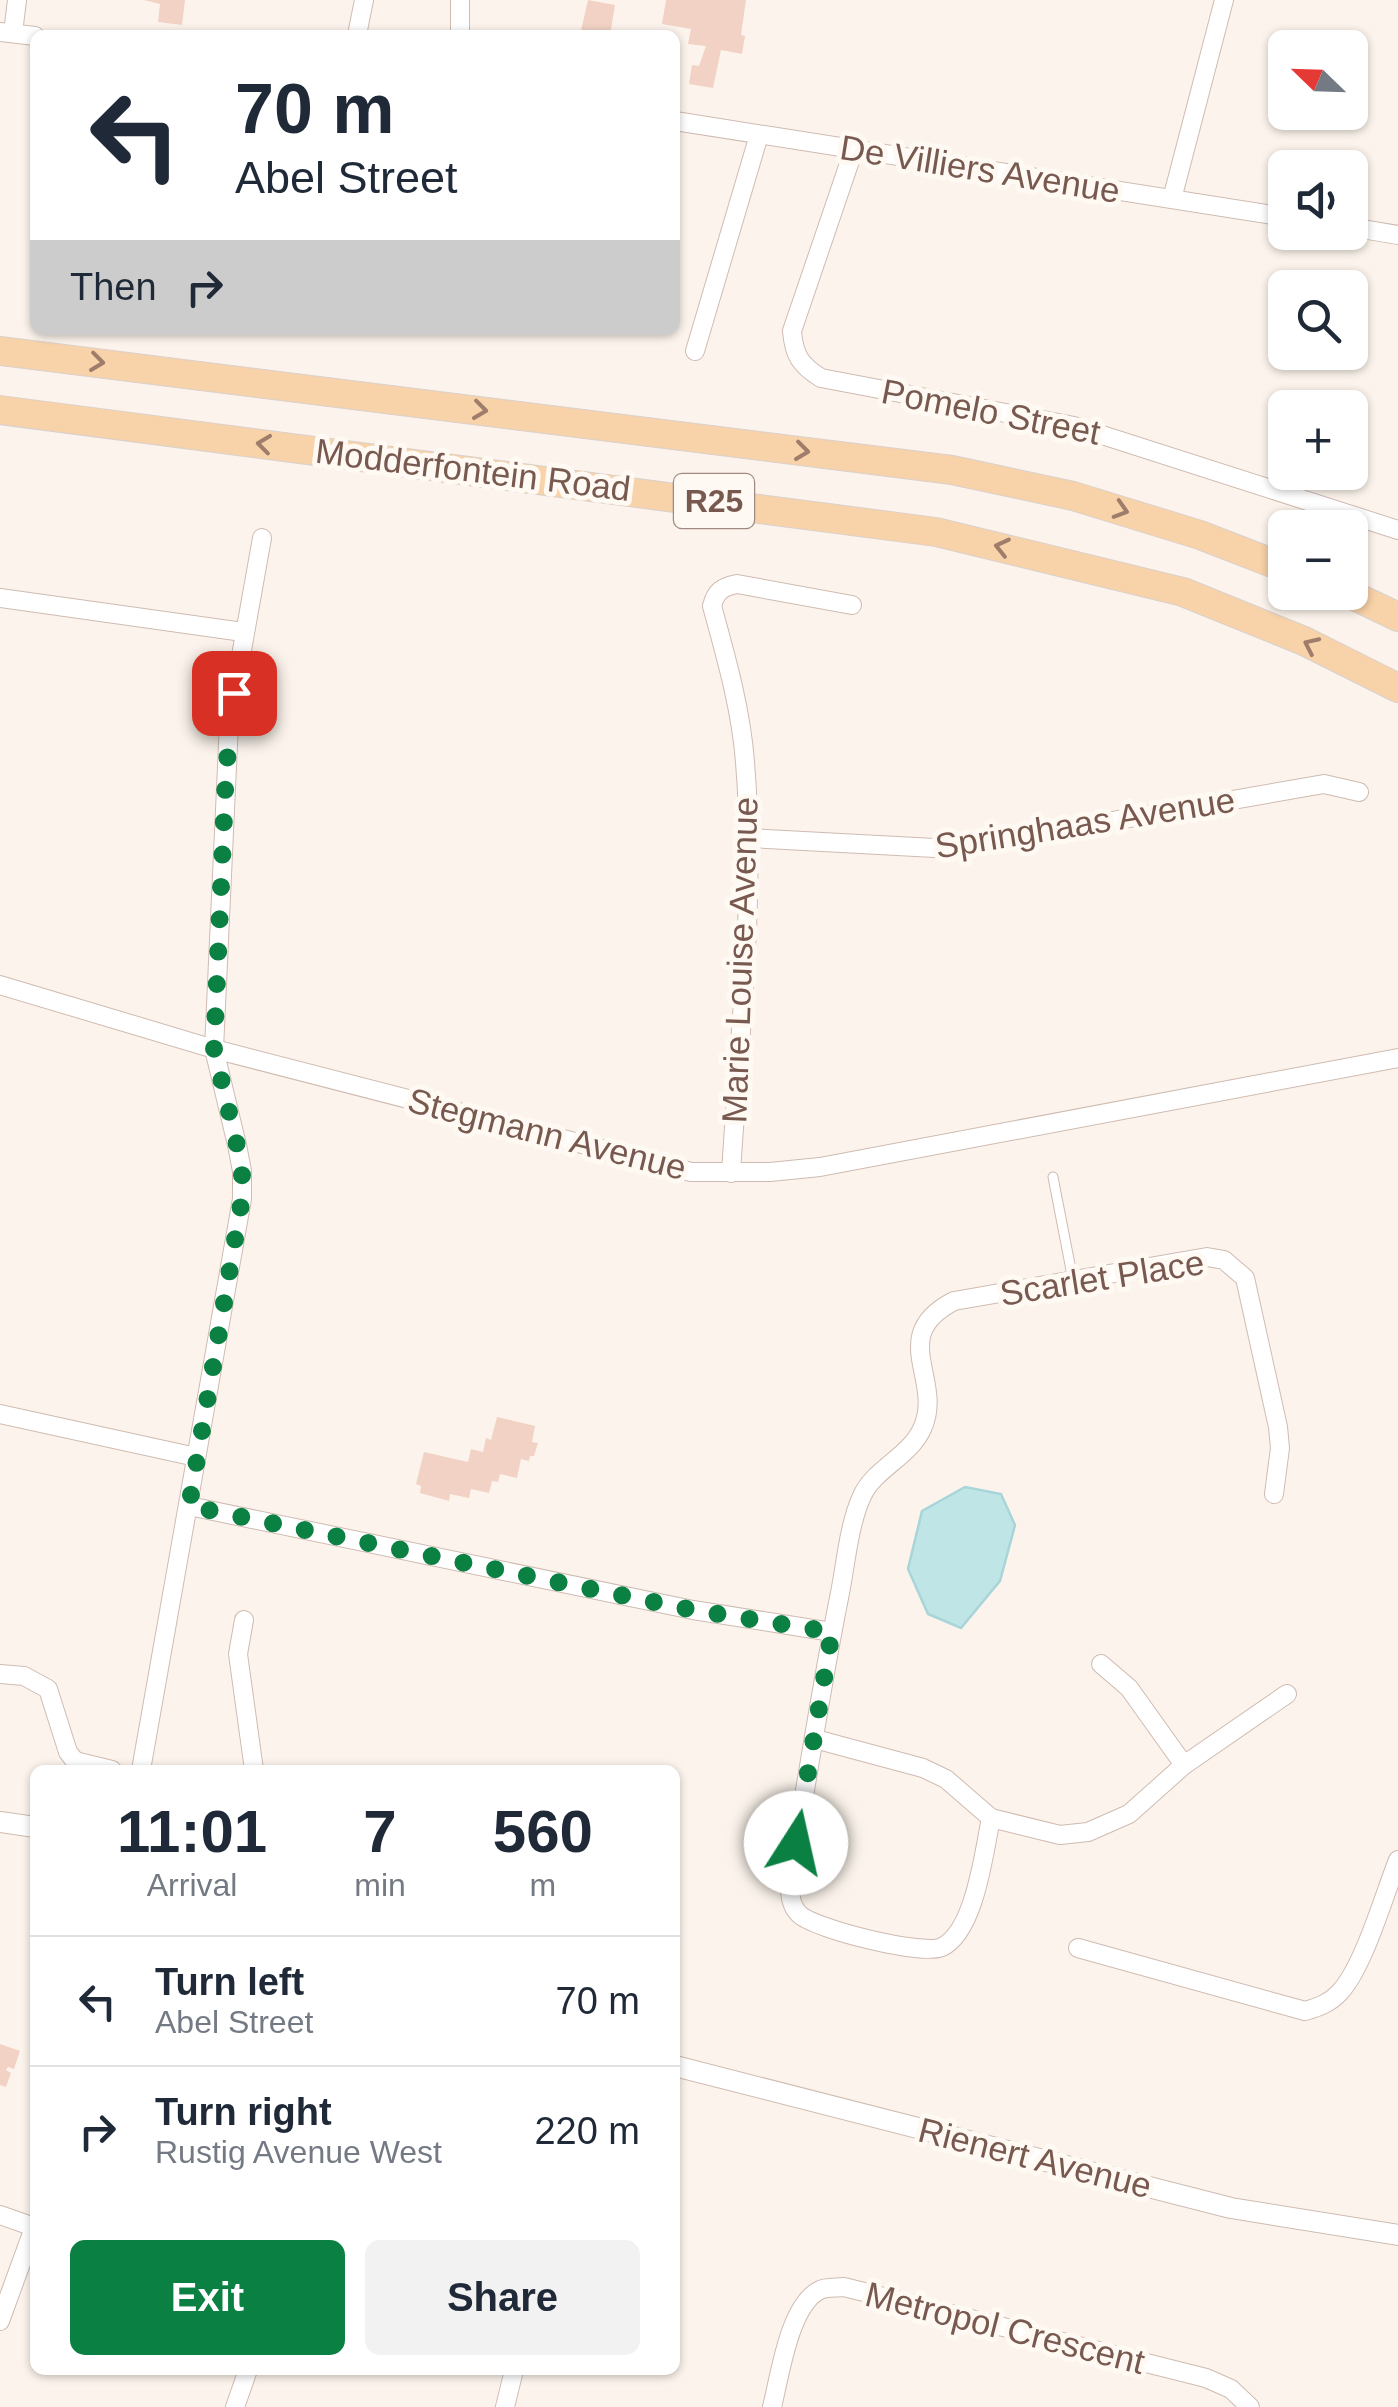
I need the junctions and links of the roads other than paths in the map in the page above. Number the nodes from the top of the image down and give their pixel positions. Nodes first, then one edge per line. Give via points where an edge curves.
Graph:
1 (17, 0) edge
2 (364, 0) edge
3 (460, 0) edge
4 (1224, 0) edge
5 (357, 30) edge
6 (460, 30) edge
7 (6, 32) edge
8 (680, 123) edge
9 (758, 135) junction
10 (854, 150) junction
11 (1172, 198) junction
12 (1268, 214) edge
13 (1368, 231) edge
14 (1398, 235) edge
15 (0, 351) edge
16 (695, 351) dead end
17 (0, 410) edge
18 (1398, 530) edge
19 (262, 538) dead end
20 (1268, 561) edge
21 (0, 598) edge
22 (1368, 603) edge
23 (852, 604) dead end
24 (1398, 617) edge
25 (243, 632) junction
26 (1398, 688) edge
27 (1359, 792) dead end
28 (750, 838) junction
29 (0, 985) edge
30 (214, 1049) junction
31 (1398, 1058) edge
32 (731, 1173) junction
33 (1053, 1177) dead end
34 (1073, 1280) junction
35 (0, 1414) edge
36 (196, 1457) junction
37 (1274, 1494) dead end
38 (189, 1506) junction
39 (244, 1620) dead end
40 (832, 1632) junction
41 (1101, 1664) dead end
42 (0, 1674) edge
43 (1287, 1694) dead end
44 (815, 1738) junction
45 (91, 1765) edge
46 (142, 1765) edge
47 (253, 1765) edge
48 (1184, 1765) junction
49 (991, 1818) junction
50 (0, 1822) edge
51 (30, 1825) edge
52 (1398, 1860) edge
53 (1078, 1948) dead end
54 (680, 2067) edge
55 (0, 2215) edge
56 (30, 2225) edge
57 (1398, 2235) edge
58 (30, 2237) edge
59 (0, 2321) edge
60 (246, 2375) edge
61 (513, 2375) edge
62 (235, 2407) edge
63 (505, 2407) edge
64 (772, 2407) edge
65 (1250, 2407) edge

1 - 7 street
2 - 5 street
3 - 6 street
4 - 11 street
8 - 9 street, De Villiers Avenue
9 - 10 street, De Villiers Avenue
9 - 16 street
10 - 11 street, De Villiers Avenue
10 - 18 street, Pomelo Street via 792,330 802,366 821,378 1074,426
11 - 12 street, De Villiers Avenue
13 - 14 street
15 -> 20 main road, Modderfontein Road / R25 via 952,470 1074,496
26 -> 17 main road, Modderfontein Road / R25 via 1183,592 936,532
19 - 25 street
21 - 25 street
22 - 24 main road
23 - 28 street, Marie Louise Avenue via 737,584 715,595 745,758
25 - 30 street via 229,723
27 - 28 street, Springhaas Avenue via 1324,784 953,849
28 - 32 street, Marie Louise Avenue
29 - 30 street, Stegmann Avenue
30 - 32 street, Stegmann Avenue via 691,1172
30 - 36 street via 242,1171 242,1199
31 - 32 street, Stegmann Avenue via 820,1167
33 - 34 lane
34 - 37 street, Scarlet Place via 1207,1257 1236,1267 1245,1278 1278,1427
34 - 40 street, Scarlet Place via 954,1301 925,1324 919,1340 927,1412 922,1429 860,1498
35 - 36 street
36 - 38 street
38 - 40 street via 693,1610
38 - 46 street
39 - 47 street via 238,1654
40 - 44 street
41 - 48 street via 1129,1688
42 - 45 street via 24,1676 48,1690 68,1752
43 - 48 street
44 - 49 street via 923,1768
44 - 49 street via 790,1878 798,1913 814,1924 923,1951 942,1947 971,1907
48 - 49 street via 1128,1814 1088,1832 1060,1834
50 - 51 street
52 - 53 street via 1355,1969 1324,2005 1305,2010
54 - 57 street, Rienert Avenue via 1230,2208
55 - 56 street
58 - 59 street
60 - 62 street
61 - 63 street
64 - 65 street, Metropol Crescent via 804,2303 821,2289 844,2287 1206,2378

